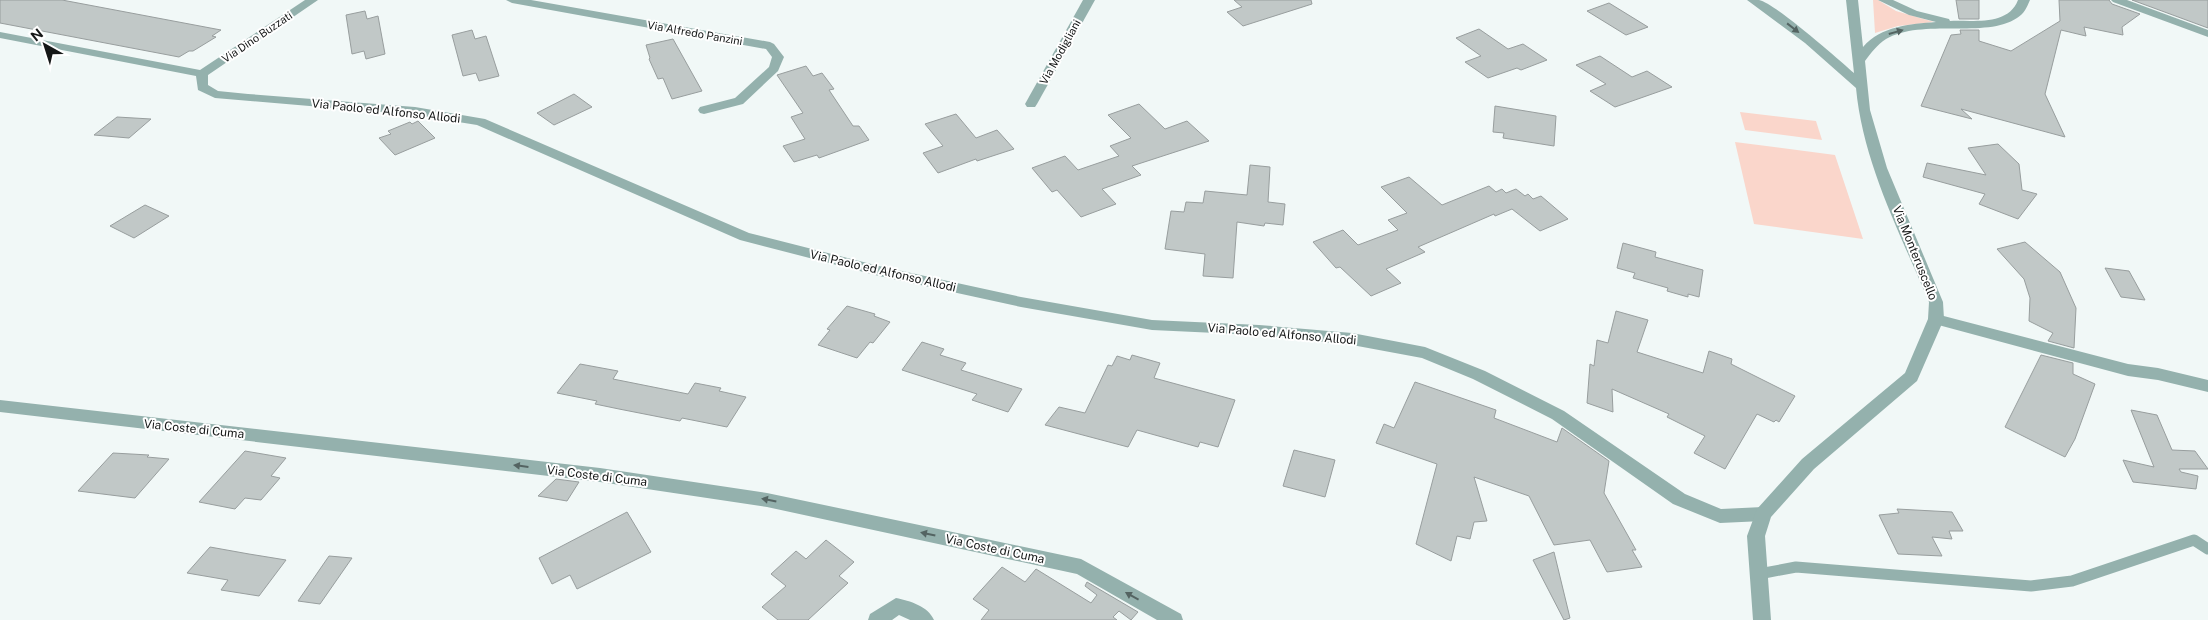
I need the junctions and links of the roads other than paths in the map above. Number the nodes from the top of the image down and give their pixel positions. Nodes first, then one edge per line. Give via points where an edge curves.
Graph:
1 (312, 0) edge
2 (512, 0) edge
3 (1089, 0) edge
4 (1753, 0) edge
5 (1852, 0) edge
6 (1884, 0) edge
7 (2024, 0) edge
8 (2117, 0) edge
9 (1961, 24) junction
10 (0, 34) edge
11 (2208, 34) edge
12 (1859, 61) junction
13 (202, 74) junction
14 (1860, 86) junction
15 (1031, 104) dead end
16 (704, 110) dead end
17 (1936, 319) junction
18 (2208, 386) edge
19 (0, 406) edge
20 (1762, 514) junction
21 (2208, 549) edge
22 (1759, 574) junction
23 (878, 620) edge
24 (925, 620) edge
25 (1174, 620) edge
26 (1762, 620) edge

1 - 13 street, Via Dino Buzzati
2 - 16 street, Via Alfredo Panzini via 770,46 778,57 774,68 739,100
3 - 15 street, Via Modigliani
4 -> 14 street via 1841,67
5 - 12 street, Via Monteruscello
6 - 9 street via 1913,13
7 - 9 street via 2021,9 2005,21
8 - 11 street
12 -> 9 street via 1871,44 1896,31
10 - 13 street
12 - 14 street, Via Monteruscello
13 - 20 street, Via Paolo ed Alfonso Allodi via 202,87 215,94 409,111 481,122 745,237 879,271 1021,302 1152,325 1352,339 1424,353 1479,375 1558,415 1679,499 1720,516
14 - 17 street, Via Monteruscello via 1880,168 1936,302
17 - 18 street via 2128,370
17 - 20 street, Via Monteruscello via 1911,377 1808,464
25 -> 19 street, Via Coste di Cuma via 1081,567 767,500 600,475
20 - 22 street, Via Monteruscello via 1756,536
21 - 22 lane via 2194,540 2072,581 2031,586 1796,567
22 - 26 street, Via Monteruscello
23 - 24 street via 896,606 909,609

